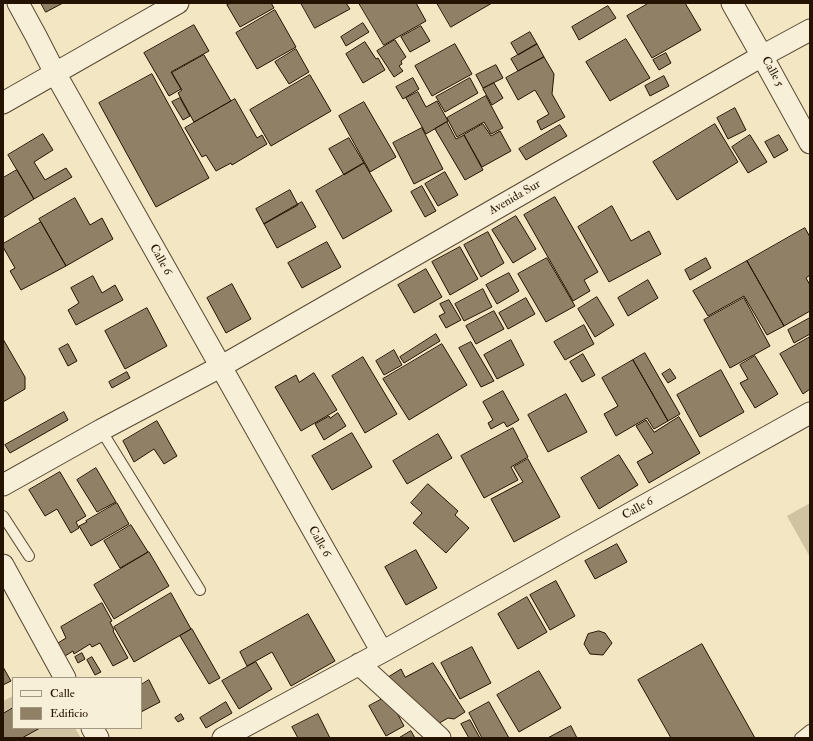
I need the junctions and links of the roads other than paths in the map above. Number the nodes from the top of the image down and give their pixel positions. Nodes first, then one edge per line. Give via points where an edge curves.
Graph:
1 (18, 3) edge
2 (178, 3) edge
3 (732, 3) edge
4 (810, 30) edge
5 (762, 56) junction
6 (55, 73) junction
7 (3, 103) edge
8 (810, 142) edge
9 (220, 367) junction
10 (810, 413) edge
11 (101, 430) junction
12 (3, 485) edge
13 (3, 516) edge
14 (29, 556) dead end
15 (3, 565) edge
16 (200, 590) dead end
17 (382, 652) junction
18 (359, 664) junction
19 (64, 677) edge
20 (93, 729) edge
21 (810, 730) edge
22 (98, 738) edge
23 (223, 738) edge
24 (440, 738) edge
25 (800, 738) edge

1 - 6 street, Calle 6
2 - 6 street
3 - 5 street, Calle 5
4 - 5 street, Avenida Sur
5 - 8 street, Calle 5
5 - 9 street, Avenida Sur
6 - 7 street
6 - 9 street, Calle 6
9 - 11 street, Avenida Sur
9 - 17 street, Calle 6
10 - 17 street, Calle 6
11 - 12 street, Avenida Sur
11 - 16 lane
13 - 14 lane
15 - 19 street
17 - 18 street
18 - 23 street
18 - 24 street
20 - 22 street
21 - 25 lane

